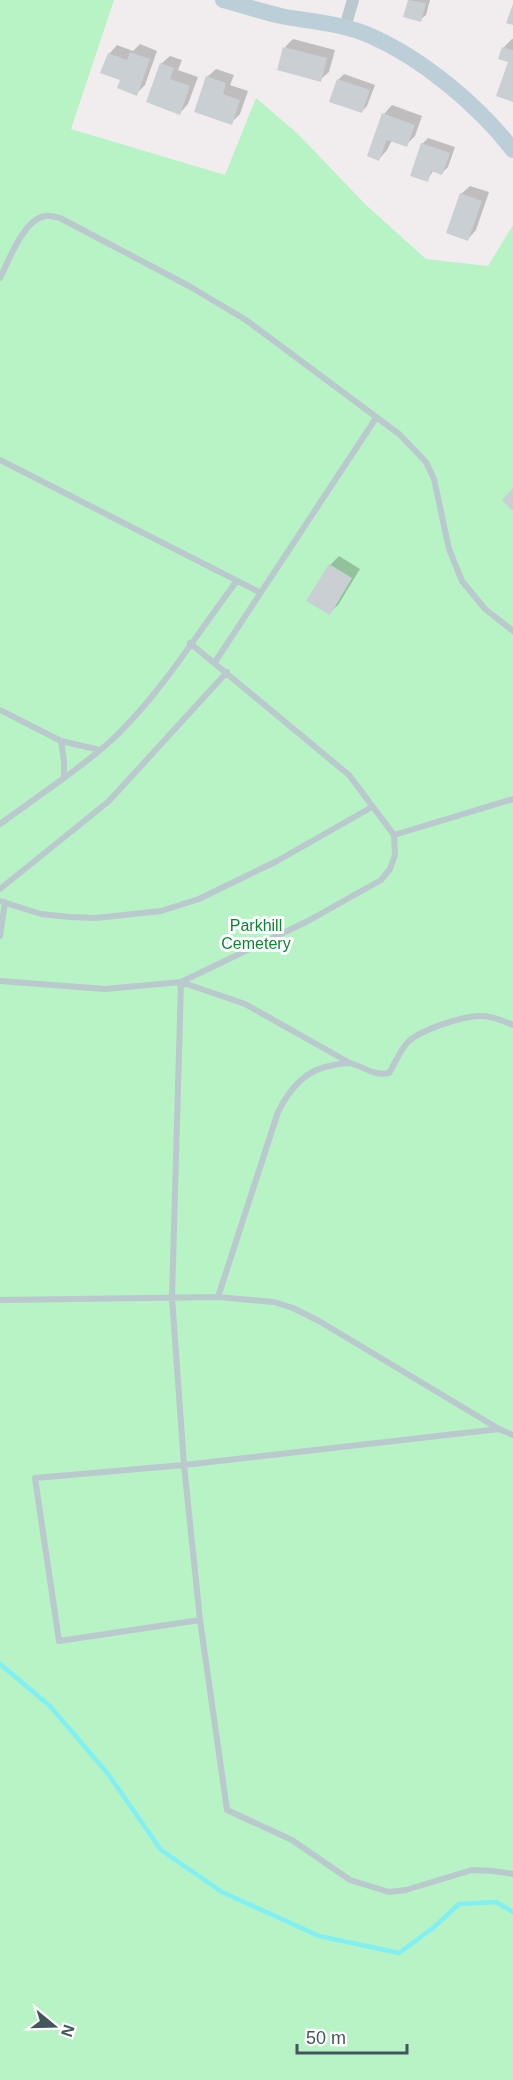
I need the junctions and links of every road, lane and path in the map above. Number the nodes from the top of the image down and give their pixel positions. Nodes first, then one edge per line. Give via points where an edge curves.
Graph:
1 (223, 0) edge
2 (353, 0) edge
3 (345, 27) junction
4 (513, 150) edge
5 (0, 278) edge
6 (376, 418) junction
7 (0, 460) edge
8 (236, 582) junction
9 (259, 592) junction
10 (513, 631) edge
11 (190, 643) junction
12 (215, 662) junction
13 (227, 672) junction
14 (0, 710) edge
15 (61, 741) junction
16 (100, 750) junction
17 (64, 778) junction
18 (513, 799) edge
19 (372, 807) junction
20 (0, 824) edge
21 (394, 835) junction
22 (0, 889) edge
23 (2, 901) edge
24 (0, 936) edge
25 (0, 981) edge
26 (182, 982) junction
27 (513, 1025) edge
28 (350, 1063) junction
29 (218, 1297) junction
30 (172, 1298) junction
31 (0, 1300) edge
32 (499, 1429) junction
33 (513, 1435) edge
34 (184, 1465) junction
35 (200, 1620) junction
36 (513, 1874) edge

1 - 3 street via 279,16
2 - 3 street
3 - 4 street via 398,50 433,74 476,108
5 - 6 lane via 30,224 44,216 60,218 246,320
6 - 9 lane
6 - 10 lane via 399,434 426,462 434,479 449,549 462,581 485,609
7 - 8 lane
8 - 9 lane
8 - 11 lane
9 - 12 lane
11 - 12 lane
11 - 16 lane via 130,721
12 - 13 lane
13 - 19 lane via 350,775
13 - 22 lane via 109,801
14 - 15 lane
15 - 16 lane
15 - 17 lane
16 - 17 lane
17 - 20 lane
18 - 21 lane
19 - 21 lane
19 - 23 lane via 277,861 199,899 161,911 70,917 41,914
21 - 26 lane via 395,855 381,880 308,921
23 - 24 lane
25 - 26 lane via 105,989
26 - 28 lane via 245,1004
26 - 30 lane
27 - 28 lane via 480,1016 420,1033 408,1042 389,1073 380,1075
28 - 29 lane via 322,1066 297,1082 285,1097
29 - 30 lane
29 - 32 lane via 274,1302 293,1308
30 - 31 lane
30 - 34 lane
32 - 33 lane
32 - 34 lane
34 - 35 lane
34 - 35 lane via 35,1478 59,1641
35 - 36 lane via 226,1810 292,1840 350,1880 389,1892 472,1870

